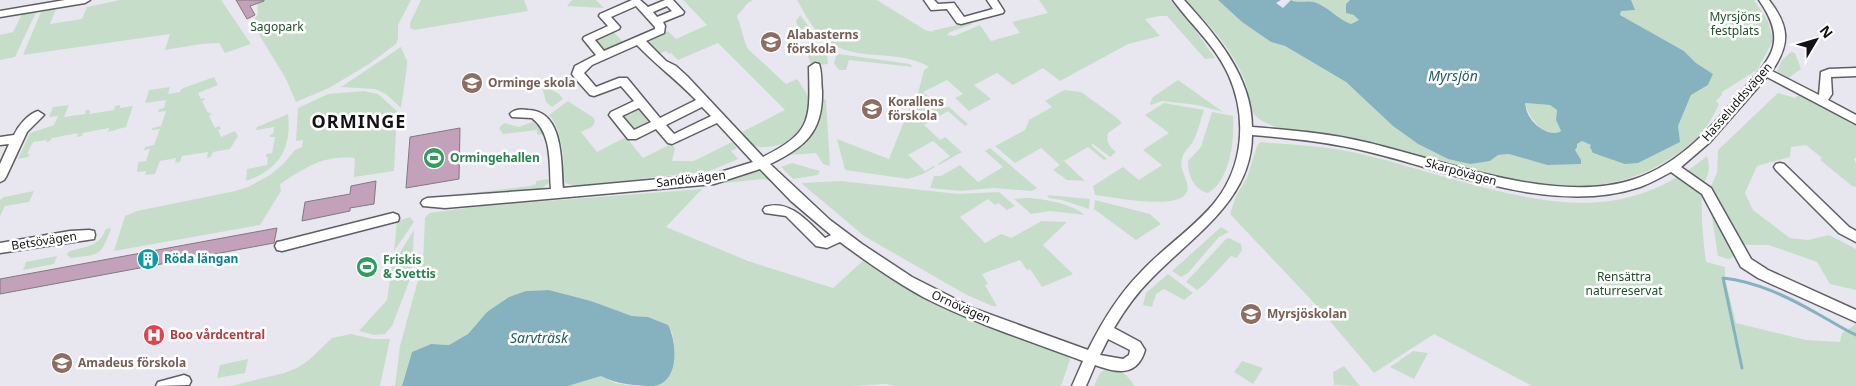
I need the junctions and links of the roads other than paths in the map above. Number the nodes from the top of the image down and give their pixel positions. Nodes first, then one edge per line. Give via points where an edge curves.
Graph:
1 (85, 0) edge
2 (929, 0) edge
3 (992, 0) edge
4 (1178, 0) edge
5 (1764, 0) edge
6 (647, 11) junction
7 (0, 14) edge
8 (656, 21) junction
9 (639, 40) junction
10 (602, 55) junction
11 (815, 67) dead end
12 (1766, 72) junction
13 (1856, 72) edge
14 (704, 101) junction
15 (1821, 101) junction
16 (640, 103) junction
17 (38, 114) dead end
18 (516, 114) dead end
19 (719, 116) junction
20 (1856, 120) edge
21 (657, 124) junction
22 (1248, 131) junction
23 (18, 139) junction
24 (0, 141) edge
25 (762, 163) junction
26 (1672, 167) junction
27 (1780, 167) dead end
28 (0, 177) edge
29 (556, 192) junction
30 (427, 203) dead end
31 (768, 210) dead end
32 (393, 218) dead end
33 (89, 235) dead end
34 (843, 236) junction
35 (1856, 237) edge
36 (282, 246) dead end
37 (0, 248) edge
38 (1856, 316) edge
39 (1106, 331) junction
40 (1090, 357) junction
41 (184, 381) dead end
42 (163, 386) edge
43 (1079, 386) edge

1 - 7 street
2 - 3 street via 935,8 950,5 961,21 999,11
4 - 22 street via 1197,19 1227,60 1242,94
5 - 12 street, Hasseluddsvägen via 1773,10 1781,28 1778,53
6 - 8 street
6 - 8 street via 669,2 679,12
6 - 10 street via 636,2 604,16 614,27 588,39
8 - 9 street via 660,31
9 - 10 street
9 - 14 street, Ornövägen
10 - 16 street via 578,69 578,74 594,92 623,80
11 - 25 street, Sandövägen via 815,115 810,129 796,143
12 - 15 street
12 - 26 street, Hasseluddsvägen via 1701,144
13 - 15 street via 1829,72 1826,75 1826,94
14 - 19 street, Ornövägen
14 - 21 street
15 - 20 street
16 - 21 street
16 - 21 street via 615,115 632,136
17 - 23 street
18 - 29 street via 534,114 549,127
19 - 21 street via 672,140
19 - 25 street, Ornövägen
22 - 26 street, Skarpövägen via 1348,142 1473,177 1538,189 1614,188 1656,176
22 - 39 street via 1238,174 1220,205 1136,286
23 - 24 street
23 - 28 street
25 - 29 street, Sandövägen via 714,179
25 - 34 street, Ornövägen
26 - 38 street via 1707,190 1750,267
27 - 35 street via 1844,230
29 - 30 street, Sandövägen
31 - 34 street via 789,212 822,242
32 - 36 street
33 - 37 street, Betsövägen
34 - 40 street, Ornövägen via 906,280 951,304
39 - 40 street
39 - 40 street, Ornövägen via 1135,346 1138,350 1135,359 1117,365
40 - 43 street
41 - 42 street

